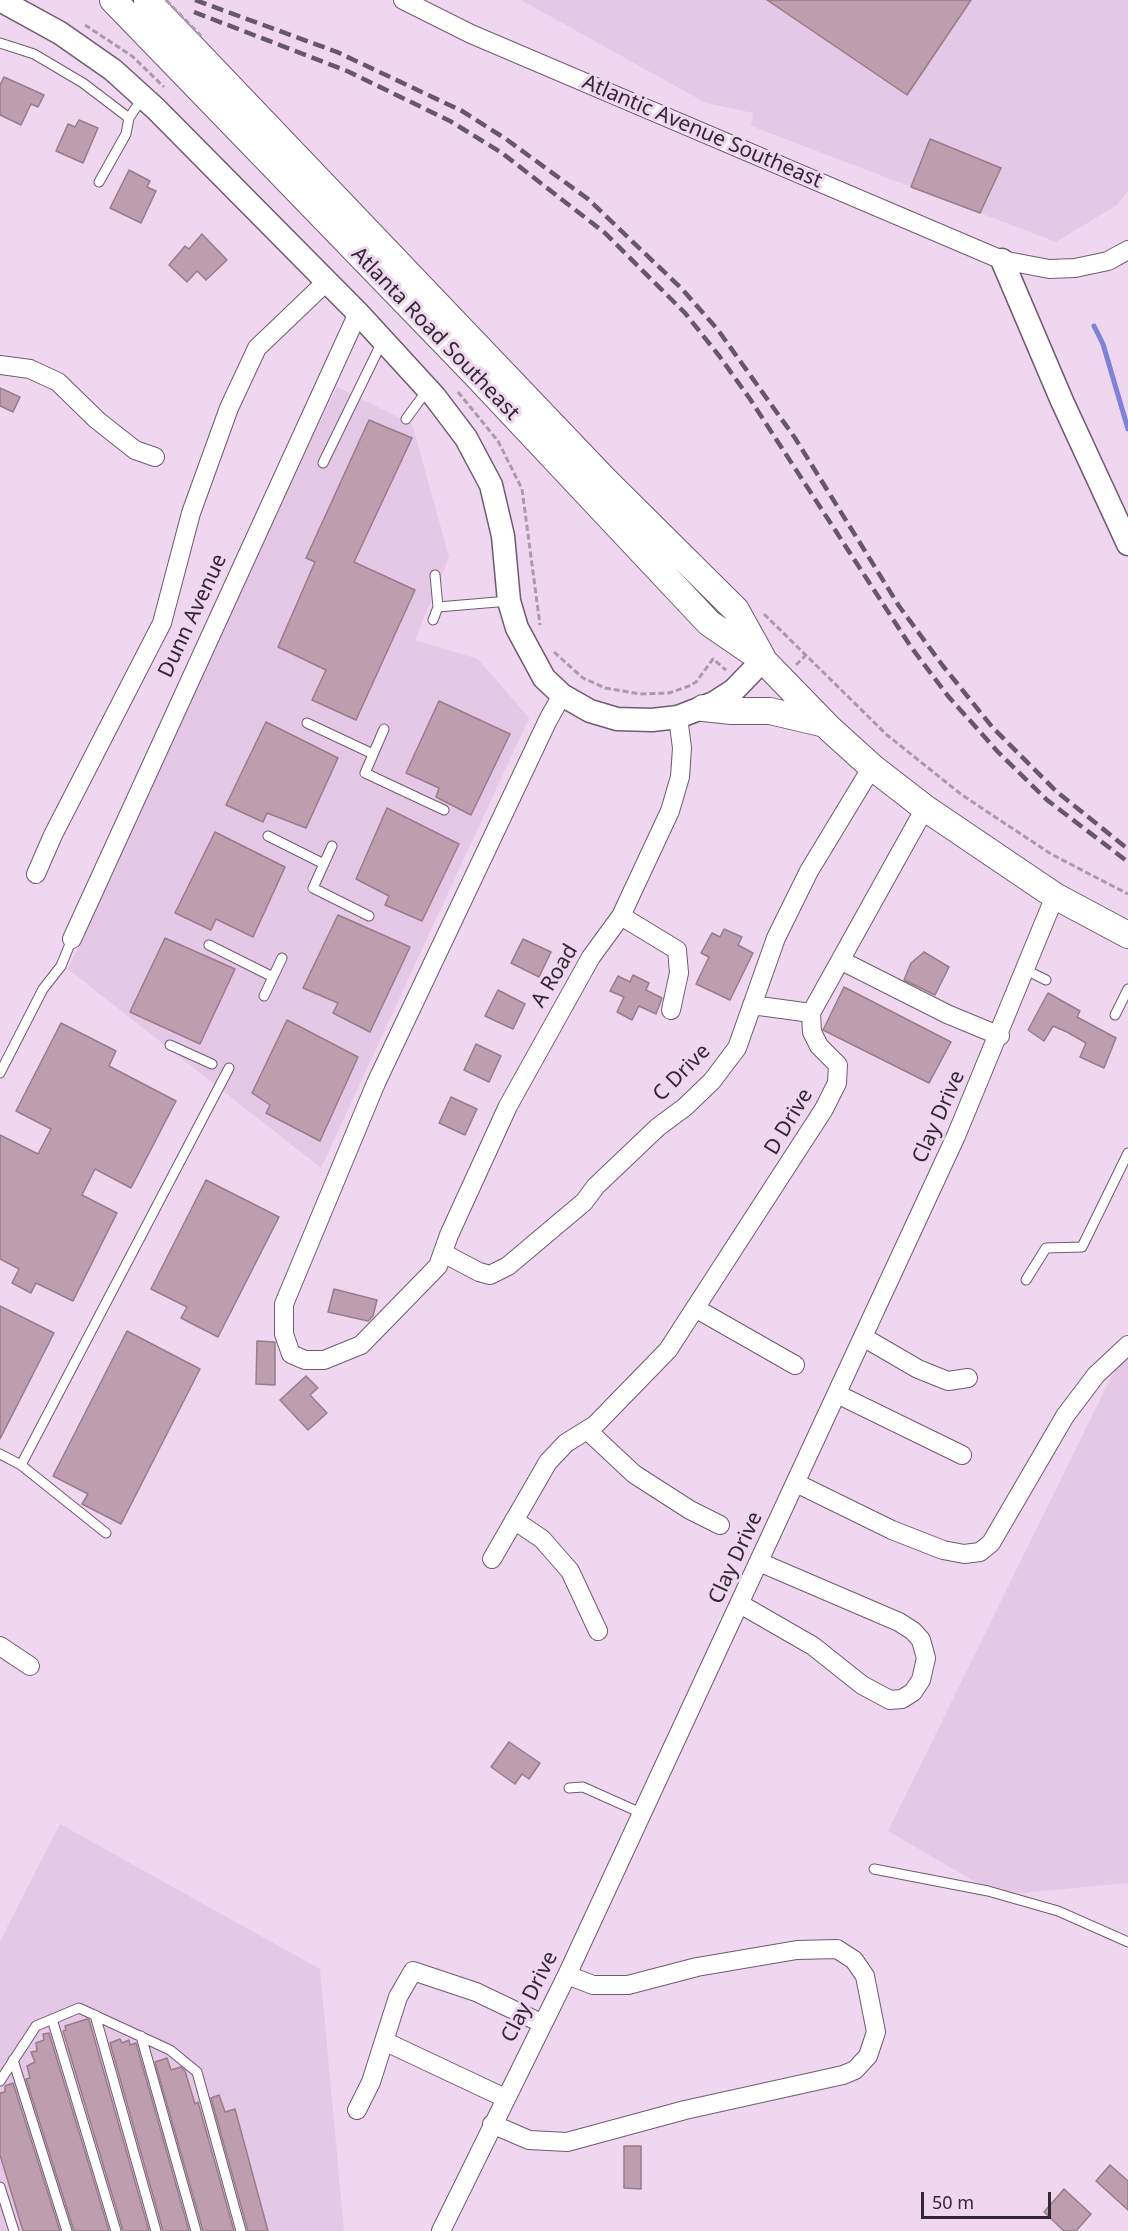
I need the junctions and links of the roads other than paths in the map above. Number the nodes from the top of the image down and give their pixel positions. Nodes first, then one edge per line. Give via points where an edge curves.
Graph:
1 (0, 0) edge
2 (113, 0) edge
3 (403, 0) edge
4 (139, 9) edge
5 (0, 43) edge
6 (143, 97) junction
7 (129, 118) junction
8 (99, 182) dead end
9 (1128, 250) edge
10 (1002, 260) junction
11 (326, 282) junction
12 (358, 313) junction
13 (383, 340) junction
14 (0, 365) edge
15 (428, 389) junction
16 (406, 419) dead end
17 (155, 458) dead end
18 (323, 463) dead end
19 (1128, 544) edge
20 (435, 575) dead end
21 (509, 601) junction
22 (438, 607) junction
23 (433, 620) dead end
24 (764, 660) junction
25 (562, 695) junction
26 (703, 708) junction
27 (678, 717) junction
28 (307, 723) dead end
29 (825, 724) junction
30 (384, 729) dead end
31 (373, 754) junction
32 (872, 767) junction
33 (925, 808) junction
34 (444, 810) dead end
35 (268, 836) dead end
36 (332, 846) dead end
37 (324, 864) junction
38 (36, 874) dead end
39 (1055, 896) junction
40 (369, 916) dead end
41 (621, 916) junction
42 (1128, 935) edge
43 (72, 939) joint
44 (209, 945) dead end
45 (282, 958) dead end
46 (842, 961) junction
47 (1026, 970) junction
48 (273, 977) junction
49 (1046, 981) dead end
50 (1128, 988) edge
51 (264, 996) dead end
52 (752, 1005) junction
53 (671, 1010) dead end
54 (811, 1013) junction
55 (1115, 1015) dead end
56 (1000, 1036) junction
57 (170, 1045) dead end
58 (4, 1053) edge
59 (212, 1064) dead end
60 (229, 1068) dead end
61 (0, 1073) edge
62 (1128, 1153) edge
63 (443, 1253) junction
64 (1026, 1280) dead end
65 (695, 1308) junction
66 (863, 1337) junction
67 (1128, 1345) edge
68 (795, 1365) dead end
69 (968, 1378) dead end
70 (837, 1394) junction
71 (587, 1430) junction
72 (0, 1454) edge
73 (962, 1455) dead end
74 (21, 1465) junction
75 (796, 1483) junction
76 (514, 1520) junction
77 (720, 1525) dead end
78 (106, 1533) dead end
79 (492, 1559) dead end
80 (759, 1562) junction
81 (740, 1604) junction
82 (598, 1631) dead end
83 (0, 1646) edge
84 (30, 1666) dead end
85 (569, 1788) dead end
86 (641, 1813) junction
87 (874, 1869) dead end
88 (1128, 1941) edge
89 (567, 1975) junction
90 (95, 2015) junction
91 (52, 2019) junction
92 (541, 2023) junction
93 (141, 2036) junction
94 (384, 2041) junction
95 (13, 2061) junction
96 (0, 2081) edge
97 (505, 2098) junction
98 (357, 2110) dead end
99 (492, 2124) junction
100 (0, 2187) edge
101 (14, 2231) edge
102 (67, 2231) edge
103 (116, 2231) edge
104 (156, 2231) edge
105 (196, 2231) edge
106 (241, 2231) edge
107 (441, 2231) edge

1 - 6 street via 60,33 113,70
2 - 4 main road, Atlanta Road Southeast
3 - 10 street, Atlantic Avenue Southeast via 471,34
4 - 24 main road, Atlanta Road Southeast via 708,623
4 - 24 main road, Atlanta Road Southeast via 192,37 597,471 736,610
5 - 7 lane via 34,54 83,83
6 - 7 lane
6 - 11 street
7 - 8 lane via 126,134
9 - 10 street, Atlantic Avenue Southeast via 1108,261 1075,268 1049,269
10 - 19 street
11 - 12 street
11 - 38 street via 257,348 229,408 191,513 162,623
12 - 13 street
12 - 43 street, Dunn Avenue
13 - 15 street
13 - 18 lane
14 - 17 street via 30,369 58,382 135,450
15 - 16 lane
15 - 21 street via 466,438 491,484 503,536
20 - 22 lane
21 - 22 lane
21 - 25 street via 531,657 544,678
22 - 23 lane
24 - 26 street via 734,690
24 - 29 main road, Atlanta Road Southeast
25 - 27 street via 590,711 617,719
25 - 63 street, A Road via 376,1083 284,1304 284,1334 291,1354 305,1360 324,1360 361,1345 438,1266
26 - 27 street
26 - 29 main road via 770,711
27 - 41 street, A Road via 680,777 670,811
28 - 31 lane
29 - 32 main road, Atlanta Road Southeast
30 - 31 lane
31 - 34 lane via 365,773
32 - 33 main road, Atlanta Road Southeast
32 - 52 street, C Drive via 809,871 776,938
33 - 39 main road, Atlanta Road Southeast
33 - 46 street
35 - 37 lane
36 - 37 lane
37 - 40 lane via 313,888
39 - 42 main road, Atlanta Road Southeast
39 - 47 street, Clay Drive
41 - 53 street via 677,950 679,973
41 - 63 street, A Road via 591,957 508,1106
43 - 58 lane via 61,966
44 - 48 lane
45 - 48 lane
46 - 54 street
46 - 56 street
47 - 49 lane
47 - 56 street, Clay Drive
48 - 51 lane
50 - 55 lane
52 - 54 street
52 - 63 street, C Drive via 737,1048 712,1081 658,1127 584,1202 508,1266 490,1275
54 - 65 street, D Drive via 812,1032 819,1046 838,1065 837,1083 819,1118
56 - 66 street, Clay Drive
57 - 59 lane
58 - 61 lane
60 - 74 lane
62 - 64 lane via 1082,1247 1046,1248
65 - 68 street
65 - 71 street, D Drive via 668,1350
66 - 69 street via 918,1370 948,1381
66 - 70 street, Clay Drive
67 - 75 street via 1096,1375 1065,1416 991,1543 980,1552 943,1550
70 - 73 street
70 - 75 street, Clay Drive
71 - 76 street, D Drive via 566,1443 548,1462
71 - 77 street via 634,1474
72 - 74 lane
74 - 78 lane
75 - 80 street, Clay Drive
76 - 79 street, D Drive
76 - 82 street via 542,1539 570,1571
80 - 81 street, Clay Drive
80 - 81 street via 913,1631 921,1640 926,1658 921,1680 913,1692 890,1700 813,1646
81 - 86 street, Clay Drive
83 - 84 street
85 - 86 lane via 583,1787
86 - 89 street, Clay Drive
87 - 88 lane via 988,1891 1048,1908
89 - 92 street, Clay Drive
89 - 99 street via 593,1985 628,1985 697,1967 796,1950 837,1949 854,1960 865,1976 876,2032 868,2056 843,2076 685,2110 567,2142 529,2140
90 - 91 lane via 79,2008
90 - 93 lane
90 - 104 lane
91 - 95 lane via 36,2026
91 - 103 lane
92 - 94 street via 477,1992 413,1971 398,1997
92 - 97 street, Clay Drive
93 - 105 lane
93 - 106 lane via 170,2050 197,2072
94 - 97 street
94 - 98 street
95 - 96 lane
95 - 102 lane
97 - 99 street, Clay Drive
99 - 107 street, Clay Drive
100 - 101 lane

